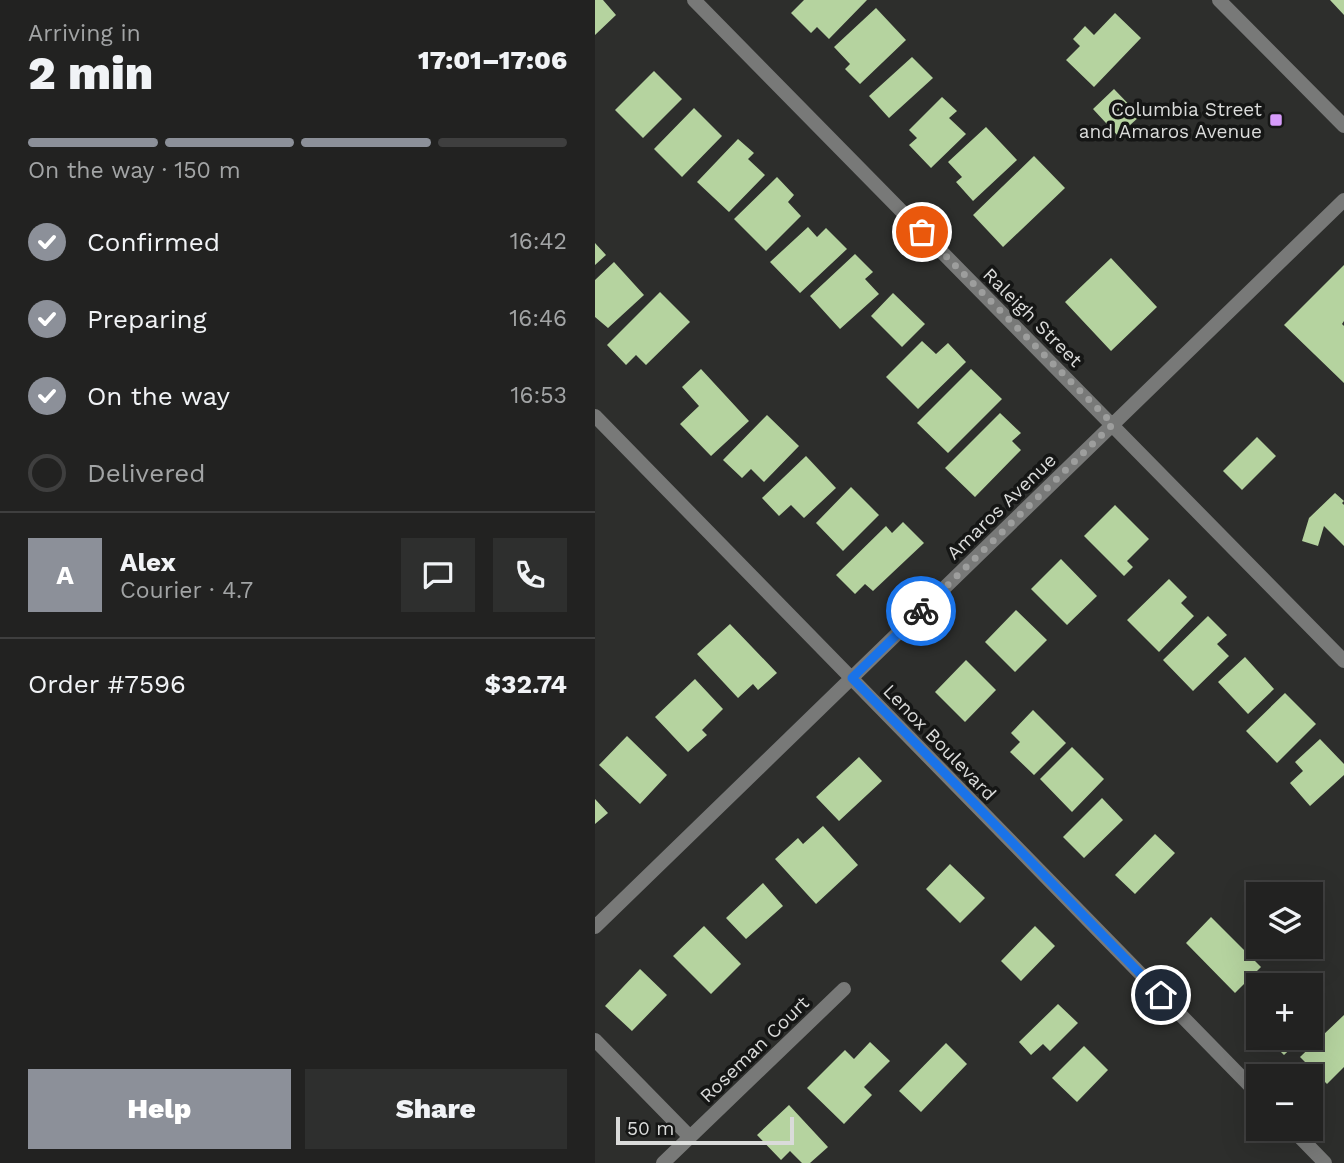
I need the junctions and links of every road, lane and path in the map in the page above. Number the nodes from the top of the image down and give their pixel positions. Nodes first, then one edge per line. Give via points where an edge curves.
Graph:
1 (694, 0) edge
2 (1220, 0) edge
3 (1344, 126) edge
4 (1344, 200) edge
5 (595, 416) edge
6 (1113, 424) junction
7 (1344, 661) edge
8 (852, 678) junction
9 (595, 928) edge
10 (844, 989) dead end
11 (595, 1040) edge
12 (1246, 1082) edge
13 (690, 1137) junction
14 (1304, 1141) edge
15 (663, 1163) edge
16 (1325, 1163) edge

1 - 6 street, Raleigh Street
2 - 3 street
4 - 6 street, Amaros Avenue
5 - 8 street, Lenox Boulevard
6 - 7 street, Raleigh Street
6 - 8 street, Amaros Avenue
8 - 9 street, Amaros Avenue
8 - 12 street, Lenox Boulevard
10 - 13 street, Roseman Court
11 - 13 street
13 - 15 street, Roseman Court
14 - 16 street

